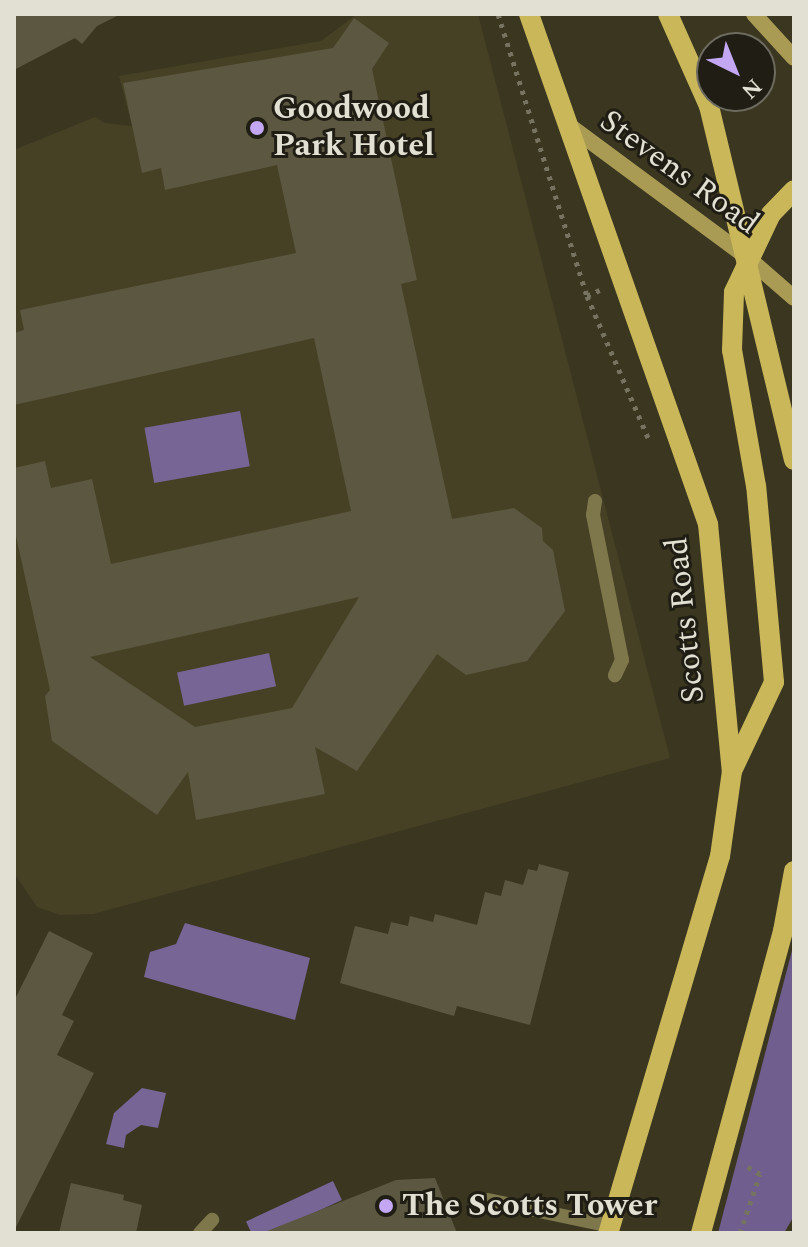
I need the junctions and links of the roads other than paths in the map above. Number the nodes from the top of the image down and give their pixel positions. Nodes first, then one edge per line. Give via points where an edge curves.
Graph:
1 (529, 14) edge
2 (668, 14) edge
3 (754, 14) edge
4 (794, 58) edge
5 (567, 124) junction
6 (794, 190) edge
7 (747, 257) junction
8 (794, 298) edge
9 (794, 460) edge
10 (595, 501) dead end
11 (615, 675) dead end
12 (732, 771) junction
13 (794, 871) edge
14 (488, 1200) dead end
15 (212, 1220) dead end
16 (609, 1230) edge
17 (200, 1233) edge
18 (701, 1233) edge

1 - 5 main road, Scotts Road
2 - 7 main road via 709,106
3 - 4 main road
5 - 7 main road, Stevens Road
5 - 12 main road, Scotts Road via 708,524
6 - 7 main road via 771,214
7 - 8 main road, Stevens Road
7 - 9 main road
7 - 12 main road via 734,292 732,350 756,486 774,682
10 - 11 lane via 593,515 622,660
12 - 16 main road, Scotts Road via 720,856
13 - 18 main road
14 - 16 lane
15 - 17 lane

